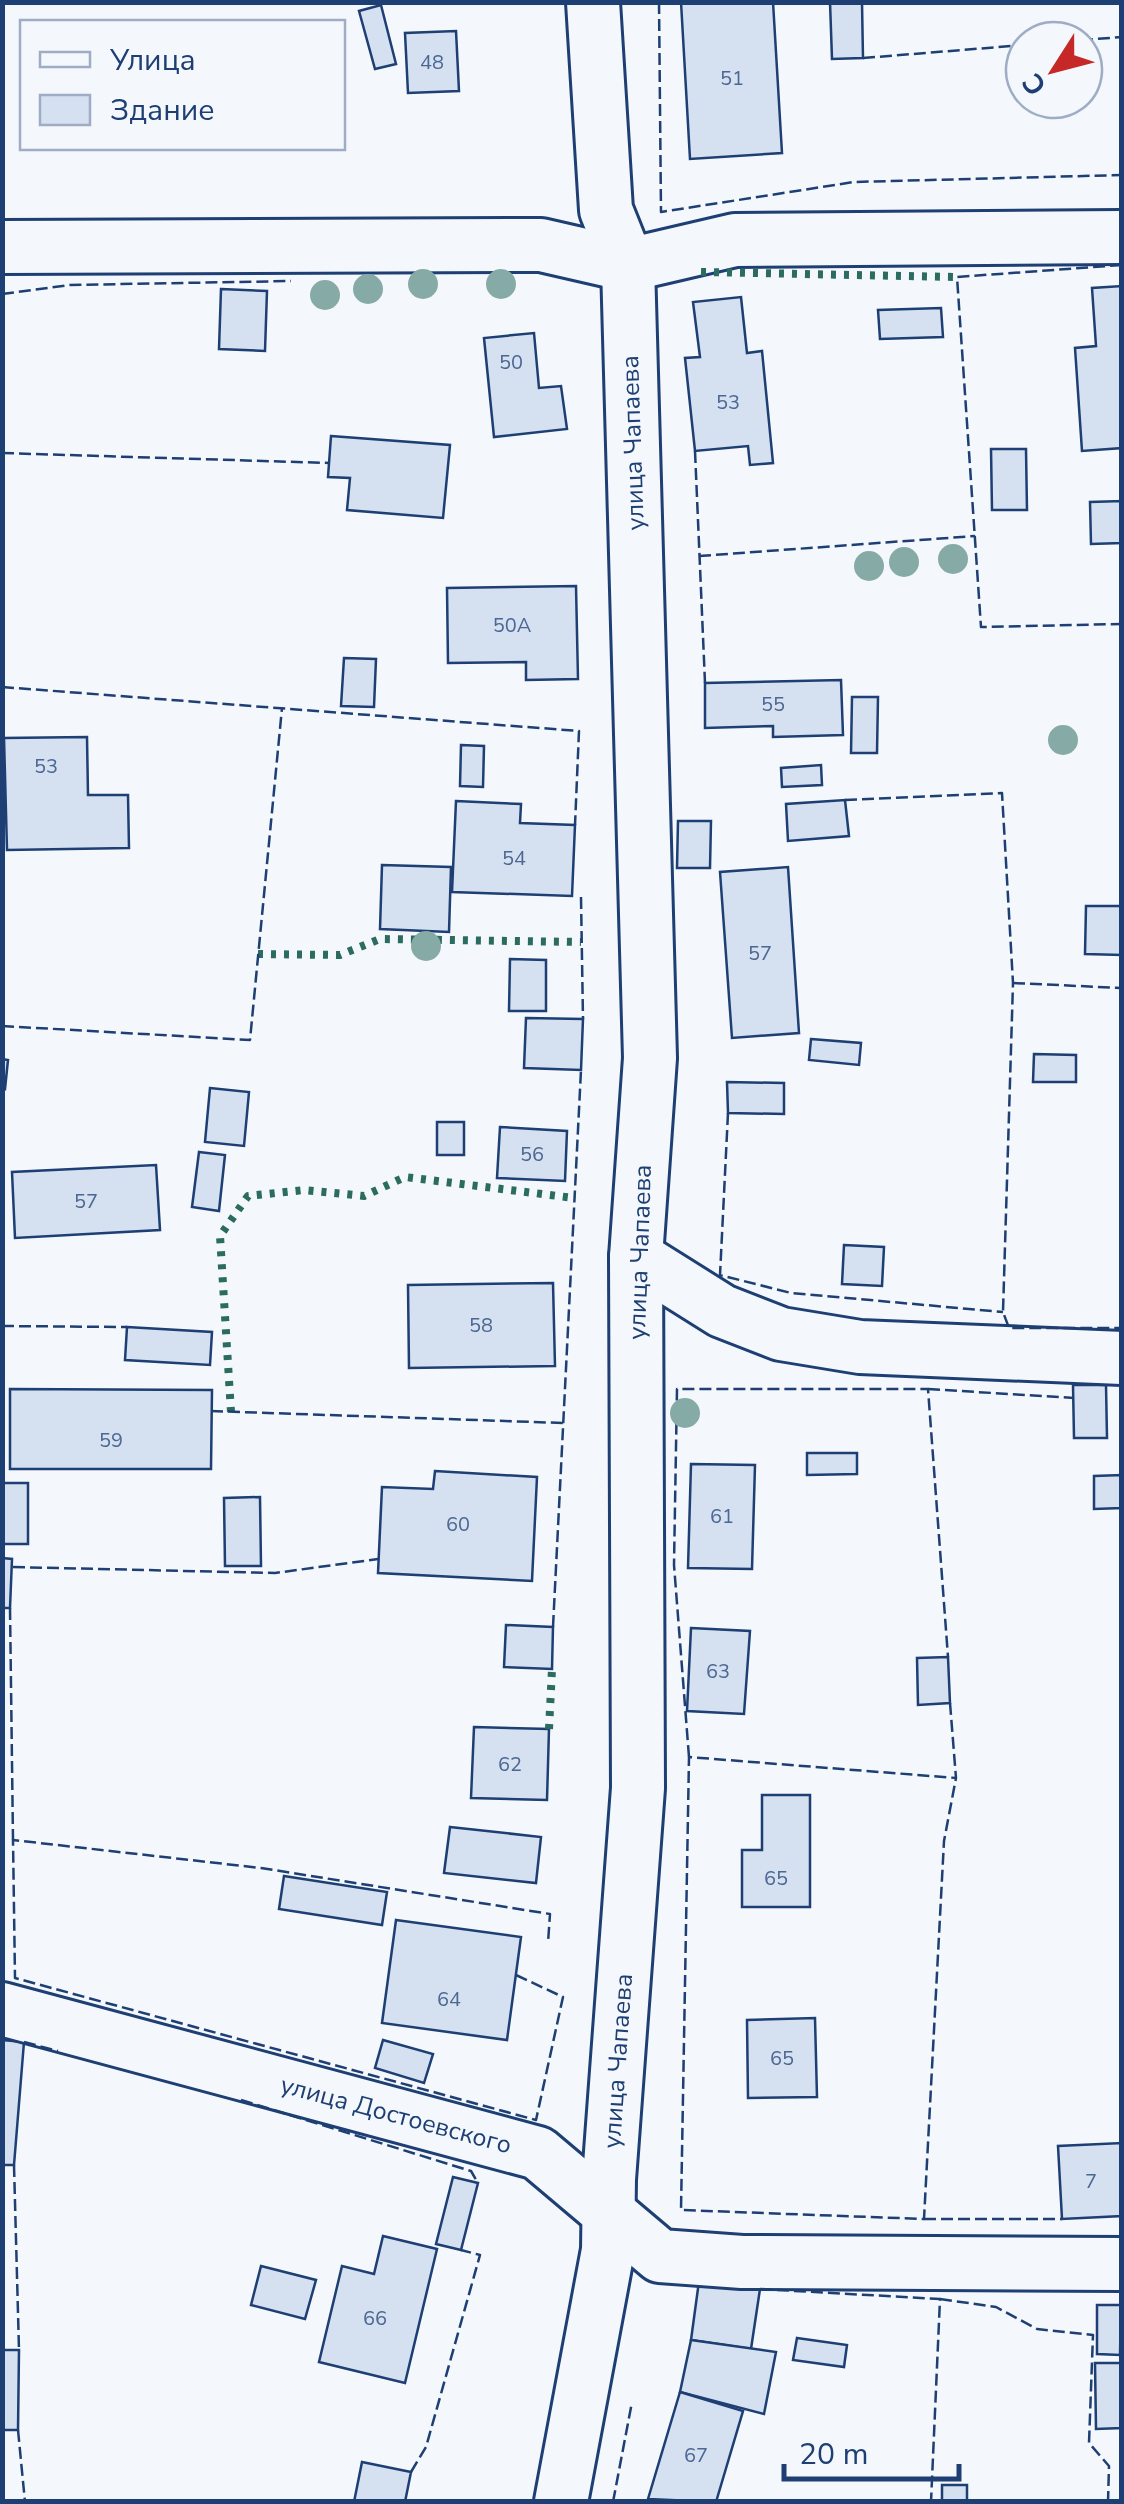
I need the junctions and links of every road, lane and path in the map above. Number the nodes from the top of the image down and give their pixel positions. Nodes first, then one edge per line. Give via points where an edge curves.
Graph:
1 (593, 2) edge
2 (1122, 236) edge
3 (2, 248) edge
4 (628, 265) junction
5 (636, 1257) junction
6 (1122, 1358) edge
7 (2, 2009) edge
8 (608, 2210) junction
9 (1122, 2264) edge
10 (561, 2502) edge

1 - 4 street, улица Чапаева via 606,210
2 - 4 street via 735,240
3 - 4 street via 541,245
4 - 5 street, улица Чапаева via 650,1058
5 - 6 street via 722,1311 782,1334 860,1348
5 - 8 street, улица Чапаева via 638,1788
7 - 8 street, улица Достоевского via 538,2153
8 - 9 street, улица Достоевского via 660,2256
8 - 10 street, улица Чапаева via 608,2250

